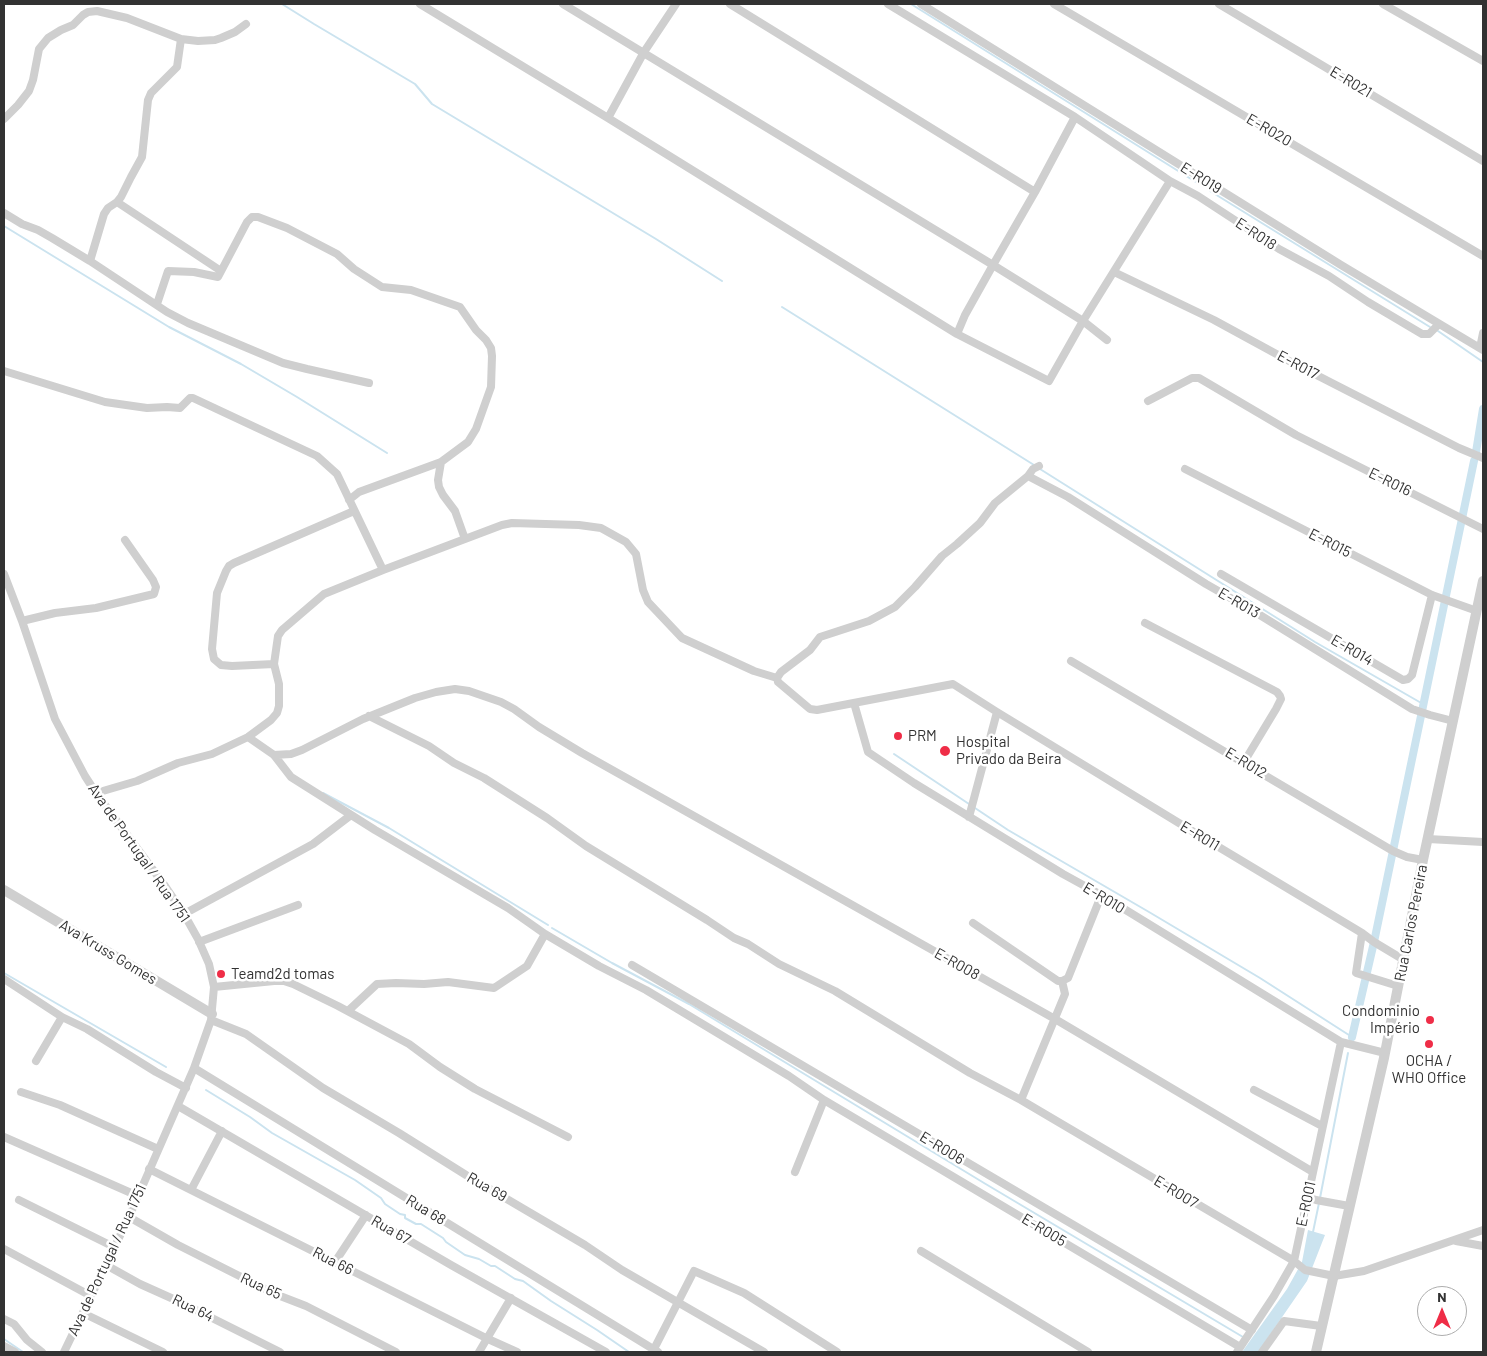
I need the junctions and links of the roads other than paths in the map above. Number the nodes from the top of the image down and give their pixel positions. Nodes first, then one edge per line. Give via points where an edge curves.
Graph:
1 (420, 4) edge
2 (563, 4) edge
3 (676, 4) edge
4 (730, 4) edge
5 (888, 4) edge
6 (921, 4) edge
7 (1054, 4) edge
8 (1219, 4) edge
9 (1383, 4) edge
10 (246, 24) dead end
11 (181, 39) junction
12 (644, 52) junction
13 (1483, 61) edge
14 (608, 118) junction
15 (1075, 118) junction
16 (4, 119) edge
17 (1483, 161) edge
18 (1170, 181) junction
19 (1207, 182) junction
20 (1035, 192) junction
21 (1198, 196) junction
22 (117, 202) junction
23 (4, 213) edge
24 (1483, 256) edge
25 (90, 260) junction
26 (993, 265) junction
27 (222, 271) junction
28 (1114, 272) junction
29 (157, 304) junction
30 (1082, 321) junction
31 (1439, 324) junction
32 (1483, 333) edge
33 (956, 334) junction
34 (1107, 340) dead end
35 (1482, 349) edge
36 (4, 371) edge
37 (369, 384) dead end
38 (1148, 402) dead end
39 (1483, 458) edge
40 (441, 462) junction
41 (1039, 466) dead end
42 (1185, 469) dead end
43 (1028, 476) junction
44 (344, 490) junction
45 (359, 492) junction
46 (349, 500) junction
47 (354, 510) junction
48 (1483, 529) edge
49 (465, 539) junction
50 (125, 540) dead end
51 (383, 570) junction
52 (4, 574) edge
53 (1221, 574) dead end
54 (1483, 581) edge
55 (1432, 595) junction
56 (8, 596) edge
57 (1477, 611) junction
58 (22, 621) junction
59 (1144, 623) dead end
60 (1071, 661) dead end
61 (274, 664) junction
62 (777, 678) junction
63 (854, 703) junction
64 (997, 712) junction
65 (369, 716) junction
66 (1453, 721) junction
67 (248, 738) junction
68 (274, 755) junction
69 (1244, 762) junction
70 (96, 793) junction
71 (351, 815) junction
72 (969, 817) junction
73 (1428, 839) junction
74 (1483, 842) edge
75 (1423, 860) junction
76 (4, 890) edge
77 (1103, 896) junction
78 (298, 905) dead end
79 (184, 914) junction
80 (973, 923) dead end
81 (1362, 933) junction
82 (545, 934) junction
83 (199, 942) junction
84 (1404, 960) junction
85 (632, 965) dead end
86 (4, 979) edge
87 (1062, 982) junction
88 (1398, 986) junction
89 (214, 987) junction
90 (348, 1011) junction
91 (62, 1017) junction
92 (211, 1017) junction
93 (1055, 1019) junction
94 (1341, 1042) junction
95 (1385, 1053) junction
96 (36, 1061) dead end
97 (194, 1068) junction
98 (186, 1088) junction
99 (1254, 1090) dead end
100 (21, 1092) dead end
101 (824, 1100) junction
102 (1021, 1100) junction
103 (178, 1106) junction
104 (1322, 1126) junction
105 (222, 1131) junction
106 (568, 1137) dead end
107 (4, 1138) edge
108 (158, 1149) junction
109 (149, 1169) junction
110 (795, 1172) dead end
111 (1313, 1172) junction
112 (191, 1190) junction
113 (138, 1196) junction
114 (1307, 1197) junction
115 (19, 1200) dead end
116 (1349, 1206) junction
117 (366, 1215) junction
118 (129, 1217) junction
119 (1483, 1230) edge
120 (1454, 1240) junction
121 (1483, 1246) edge
122 (114, 1247) junction
123 (4, 1249) edge
124 (921, 1252) dead end
125 (1294, 1261) junction
126 (335, 1262) junction
127 (106, 1264) junction
128 (1334, 1276) junction
129 (91, 1296) junction
130 (511, 1298) junction
131 (677, 1302) junction
132 (83, 1313) junction
133 (4, 1319) edge
134 (1321, 1326) junction
135 (1252, 1330) junction
136 (488, 1339) junction
137 (4, 1346) edge
138 (1239, 1350) edge
139 (656, 1351) edge
140 (15, 1352) edge
141 (42, 1352) edge
142 (64, 1352) edge
143 (163, 1352) edge
144 (280, 1352) edge
145 (396, 1352) edge
146 (479, 1352) edge
147 (517, 1352) edge
148 (606, 1352) edge
149 (764, 1352) edge
150 (837, 1352) edge
151 (1088, 1352) edge
152 (1262, 1352) edge
153 (1316, 1352) edge

1 - 14 street
2 - 12 street
3 - 12 street
4 - 20 street
5 - 15 street, E-R018
6 - 19 street, E-R019
7 - 24 street, E-R020
8 - 17 street, E-R021
9 - 13 street
10 - 11 street via 215,40
11 - 16 street via 127,18 88,12 73,25 48,38 39,49 29,91
11 - 22 street via 177,67 148,100 142,157
12 - 14 street
12 - 26 street
14 - 33 street
15 - 18 street, E-R018
15 - 20 street
18 - 21 street, E-R018
18 - 28 street
19 - 21 street
19 - 31 street, E-R019
20 - 26 street
21 - 31 street, E-R018 via 1279,249 1422,334 1429,334
22 - 25 street via 104,214
22 - 27 street
23 - 25 street
25 - 29 street
26 - 30 street
26 - 33 street
27 - 29 street via 218,277 168,271
27 - 40 street via 248,222 258,217 337,254 382,287 411,290 460,307 491,348 491,387 468,442
28 - 30 street
28 - 39 street, E-R017
29 - 37 street via 188,323 283,363
30 - 33 street via 1049,381
30 - 34 street
31 - 35 street, E-R019
32 - 35 street
36 - 44 street via 105,402 147,408 180,408 193,398 317,456 335,472
38 - 48 street, E-R016 via 1192,378 1199,378 1296,435
40 - 45 street
40 - 49 street via 439,488 455,511
41 - 43 street
42 - 55 street, E-R015
43 - 62 street via 995,502 980,523 942,556 895,607 869,621 820,637 810,650
43 - 66 street, E-R013 via 1068,496 1206,584 1412,708
44 - 45 street
44 - 46 street
45 - 46 street
46 - 47 street
47 - 51 street
47 - 61 street via 234,563 226,571 217,593 214,659 221,665 232,666
49 - 51 street
49 - 62 street via 512,523 601,528 626,542 636,554 648,602 682,638
50 - 58 street via 153,580 154,594
51 - 61 street via 324,594 290,622 278,636
52 - 56 street, Ava de Portugal / Rua 1751
53 - 55 street, E-R014 via 1403,680 1412,675
54 - 57 street, Rua Carlos Pereira
55 - 57 street, E-R015
56 - 58 street, Ava de Portugal / Rua 1751
57 - 66 street, Rua Carlos Pereira
58 - 70 street, Ava de Portugal / Rua 1751 via 55,719
59 - 69 street via 1280,696
60 - 69 street, E-R012
61 - 67 street via 280,684 277,712
62 - 63 street, E-R011 via 810,709
63 - 64 street, E-R011 via 953,684
63 - 72 street, E-R010 via 868,752
64 - 72 street
64 - 81 street, E-R011
65 - 68 street, E-R008 via 302,750
65 - 93 street, E-R008 via 415,698 455,689 501,702 598,762
65 - 102 street, E-R007 via 484,778 734,938 835,991
66 - 73 street, Rua Carlos Pereira
67 - 68 street, E-R005
67 - 70 street via 212,754
68 - 71 street, E-R005 via 291,777
69 - 75 street, E-R012 via 1393,851
70 - 79 street, Ava de Portugal / Rua 1751
71 - 79 street via 313,844
71 - 82 street, E-R005 via 508,908
72 - 77 street, E-R010
73 - 74 street
73 - 75 street, Rua Carlos Pereira
75 - 84 street, Rua Carlos Pereira
76 - 92 street, Ava Kruss Gomes
77 - 87 street via 1068,978
77 - 94 street, E-R010
78 - 83 street
79 - 83 street, Ava de Portugal / Rua 1751
80 - 87 street
81 - 84 street, E-R011
81 - 88 street via 1356,973
82 - 90 street via 527,966 494,988 448,982 376,984
82 - 101 street, E-R005 via 646,990
83 - 89 street, Ava de Portugal / Rua 1751 via 209,964
84 - 88 street, Rua Carlos Pereira
85 - 135 street, E-R006
86 - 91 street
87 - 93 street via 1065,994
88 - 95 street, Rua Carlos Pereira
89 - 90 street via 284,980
89 - 92 street, Ava de Portugal / Rua 1751
90 - 106 street via 409,1044 475,1089
91 - 96 street
91 - 98 street
92 - 97 street, Ava de Portugal / Rua 1751
92 - 131 street, Rua 69 via 246,1034 323,1088
93 - 102 street
93 - 111 street, E-R008
94 - 95 street, E-R010
94 - 104 street, E-R001
95 - 116 street, Rua Carlos Pereira
97 - 98 street, Ava de Portugal / Rua 1751
97 - 139 street, Rua 68
98 - 103 street, Ava de Portugal / Rua 1751
99 - 104 street
100 - 108 street via 60,1105
101 - 110 street
101 - 138 street, E-R005
102 - 125 street, E-R007
103 - 105 street, Rua 67
103 - 108 street, Ava de Portugal / Rua 1751
104 - 111 street, E-R001
105 - 112 street
105 - 117 street, Rua 67
107 - 113 street
108 - 109 street, Ava de Portugal / Rua 1751
109 - 112 street, Rua 66
109 - 113 street, Ava de Portugal / Rua 1751
111 - 114 street, E-R001
112 - 126 street, Rua 66
113 - 118 street, Ava de Portugal / Rua 1751
114 - 116 street
114 - 125 street, E-R001
115 - 122 street
116 - 128 street, Rua Carlos Pereira
117 - 126 street
117 - 130 street, Rua 67
118 - 122 street, Ava de Portugal / Rua 1751
118 - 145 street, Rua 65 via 178,1245
119 - 120 street
120 - 121 street
120 - 128 street via 1364,1271
122 - 127 street, Ava de Portugal / Rua 1751
123 - 129 street
124 - 151 street
125 - 128 street, E-R007 via 1305,1270
125 - 135 street, E-R001
126 - 136 street, Rua 66
127 - 129 street, Ava de Portugal / Rua 1751
127 - 144 street, Rua 64 via 140,1284
128 - 134 street, Rua Carlos Pereira
129 - 132 street, Ava de Portugal / Rua 1751
130 - 136 street
130 - 148 street, Rua 67
131 - 139 street
131 - 149 street, Rua 69
131 - 150 street via 694,1271 744,1293
132 - 142 street, Ava de Portugal / Rua 1751
132 - 143 street
133 - 141 street via 14,1324
134 - 152 street via 1284,1322
134 - 153 street, Rua Carlos Pereira
135 - 138 street, E-R001
136 - 146 street
136 - 147 street, Rua 66
137 - 140 street

